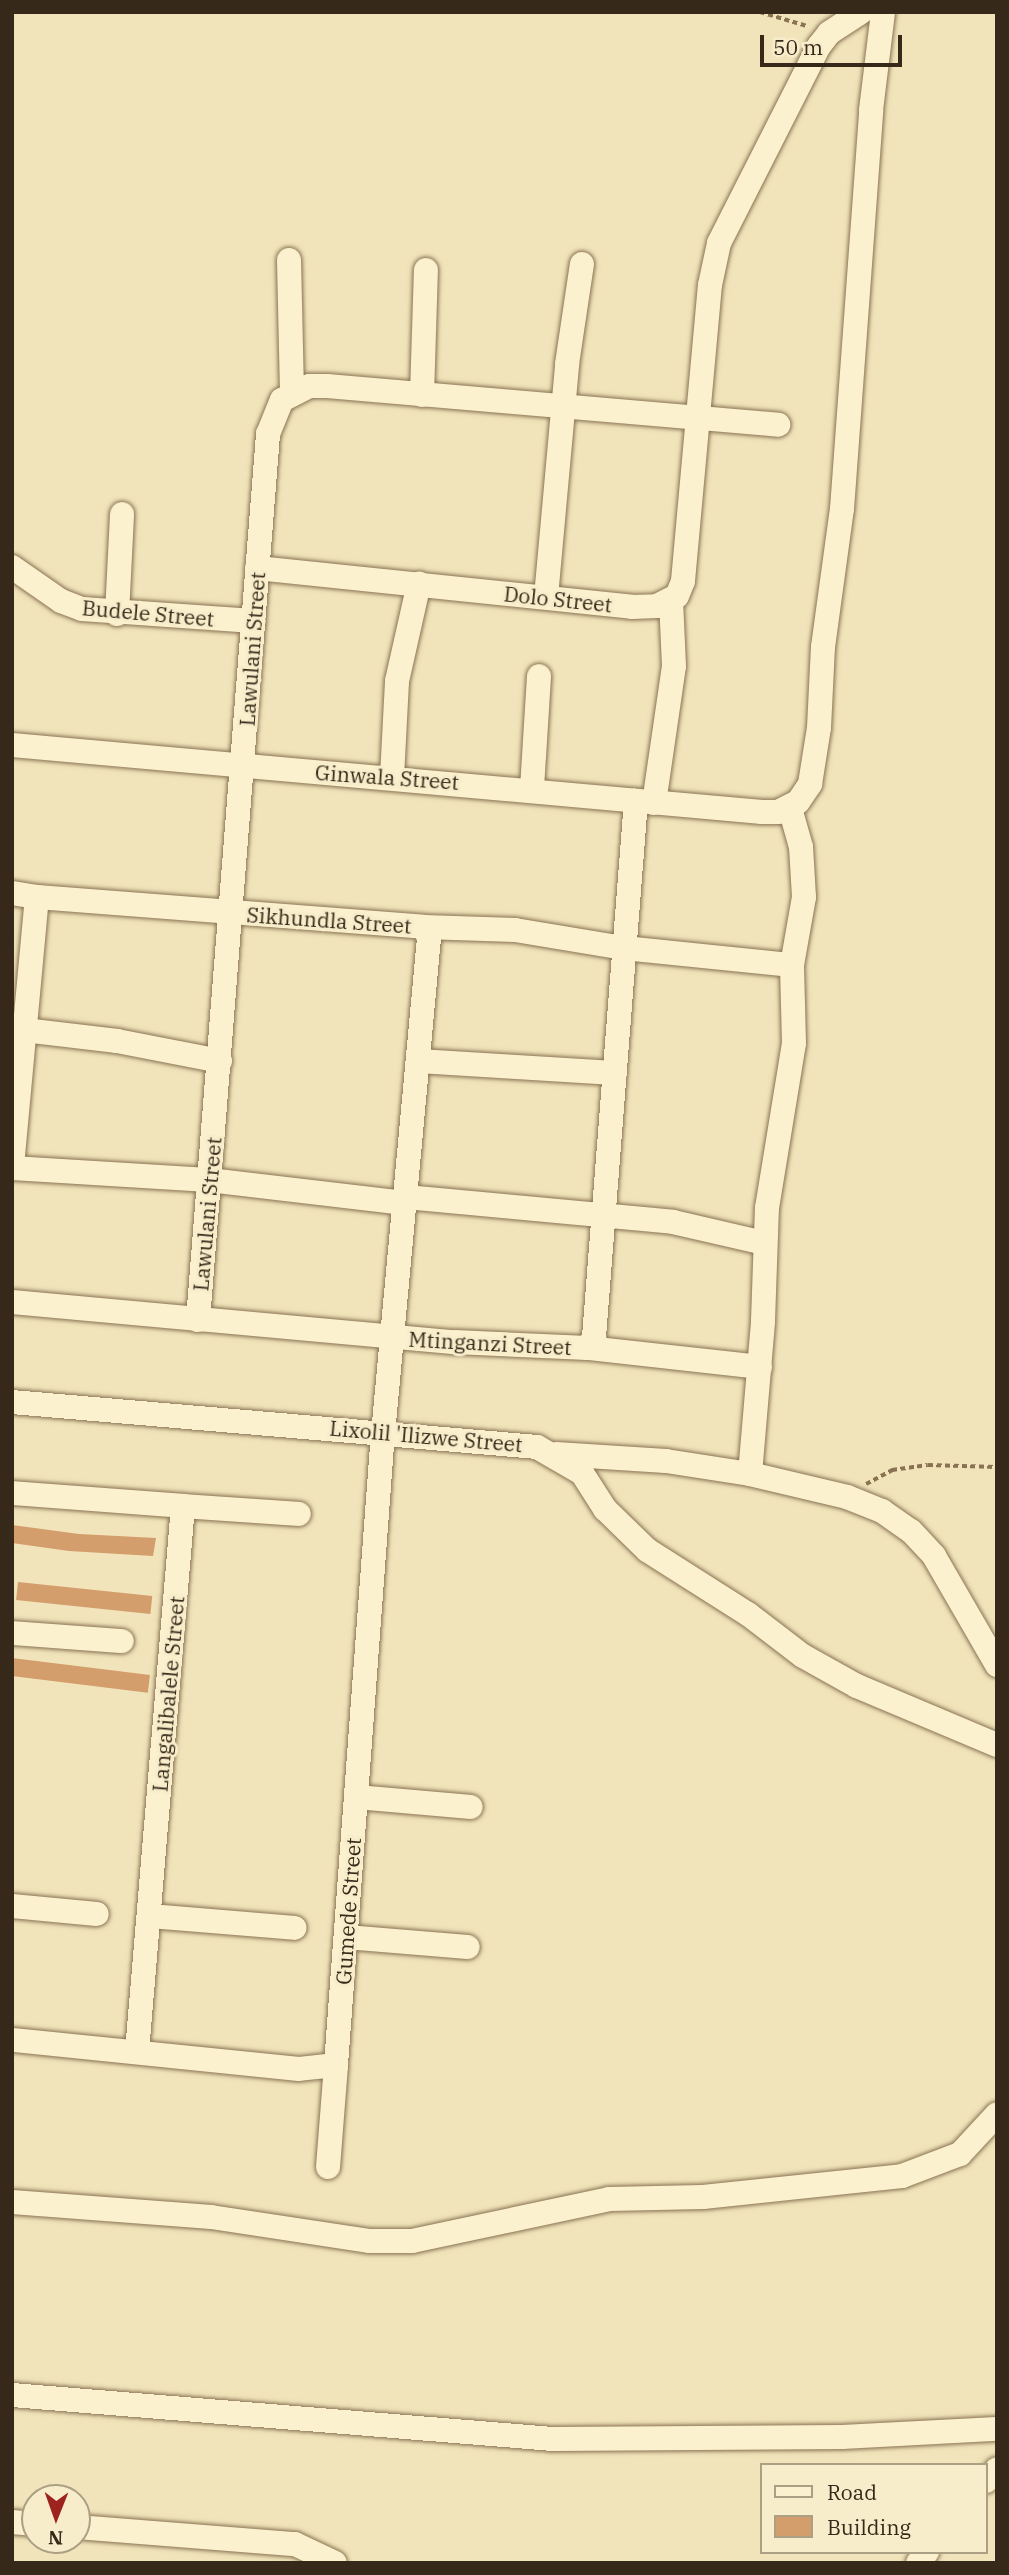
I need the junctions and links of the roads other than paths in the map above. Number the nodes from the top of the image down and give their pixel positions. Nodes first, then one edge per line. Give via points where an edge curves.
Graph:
1 (861, 12) edge
2 (883, 12) edge
3 (289, 260) dead end
4 (582, 264) dead end
5 (426, 270) dead end
6 (292, 392) junction
7 (422, 395) junction
8 (565, 409) junction
9 (697, 417) junction
10 (778, 425) dead end
11 (122, 514) dead end
12 (12, 567) edge
13 (257, 568) junction
14 (419, 583) junction
15 (546, 597) junction
16 (671, 601) junction
17 (117, 614) junction
18 (254, 621) junction
19 (539, 676) dead end
20 (12, 746) edge
21 (244, 767) junction
22 (392, 777) junction
23 (531, 788) junction
24 (645, 802) junction
25 (790, 808) junction
26 (12, 893) edge
27 (37, 897) junction
28 (232, 914) junction
29 (424, 927) junction
30 (624, 948) junction
31 (21, 953) edge
32 (792, 965) junction
33 (24, 1030) junction
34 (220, 1061) junction
35 (418, 1061) junction
36 (615, 1073) junction
37 (12, 1167) edge
38 (209, 1180) junction
39 (406, 1200) junction
40 (604, 1214) junction
41 (764, 1243) junction
42 (12, 1303) edge
43 (198, 1320) junction
44 (394, 1337) junction
45 (588, 1348) junction
46 (760, 1367) junction
47 (12, 1402) edge
48 (383, 1432) junction
49 (555, 1454) junction
50 (750, 1474) junction
51 (12, 1493) edge
52 (183, 1507) junction
53 (299, 1514) dead end
54 (12, 1633) edge
55 (122, 1641) dead end
56 (997, 1665) edge
57 (997, 1745) edge
58 (357, 1797) junction
59 (471, 1807) dead end
60 (12, 1906) edge
61 (97, 1914) dead end
62 (150, 1916) junction
63 (295, 1928) dead end
64 (346, 1937) junction
65 (468, 1947) dead end
66 (12, 2040) edge
67 (137, 2052) junction
68 (336, 2065) junction
69 (997, 2114) edge
70 (328, 2167) dead end
71 (12, 2202) edge
72 (12, 2395) edge
73 (997, 2430) edge
74 (91, 2528) edge
75 (335, 2563) edge

1 - 9 street via 829,33 790,99 719,243 711,275
2 - 25 street via 818,739 810,784
3 - 6 street
4 - 8 street
5 - 7 street
6 - 7 street via 327,386
6 - 13 street, Lawulani Street via 276,409 268,434
7 - 8 street
8 - 9 street
8 - 15 street
9 - 10 street
9 - 16 street via 683,581
11 - 17 street
12 - 17 street, Budele Street via 61,601
13 - 14 street, Dolo Street
13 - 18 street, Lawulani Street
14 - 15 street, Dolo Street
14 - 22 street via 397,681
15 - 16 street, Dolo Street via 632,607
16 - 24 street, Mtinganzi Street via 674,666
17 - 18 street, Budele Street
18 - 21 street, Lawulani Street
19 - 23 street
20 - 21 street, Ginwala Street
21 - 22 street, Ginwala Street
21 - 28 street, Lawulani Street
22 - 23 street, Ginwala Street
23 - 24 street, Ginwala Street
24 - 25 street, Ginwala Street via 762,812
24 - 30 street, Mtinganzi Street
25 - 32 street via 804,880
26 - 27 street, Sikhundla Street
27 - 28 street, Sikhundla Street
27 - 31 street
28 - 29 street, Sikhundla Street via 407,922
28 - 34 street, Lawulani Street
29 - 30 street via 515,930
29 - 35 street, Sikhundla Street via 429,938
30 - 32 street
30 - 36 street, Mtinganzi Street
31 - 33 street
32 - 41 street via 794,1042
33 - 34 street via 117,1041
33 - 37 street
34 - 38 street, Lawulani Street
35 - 36 street
35 - 39 street, Sikhundla Street
36 - 40 street, Mtinganzi Street
37 - 38 street
38 - 39 street
38 - 43 street, Lawulani Street
39 - 40 street
39 - 44 street, Sikhundla Street
40 - 41 street via 698,1226
40 - 45 street, Mtinganzi Street via 594,1337
41 - 46 street
42 - 43 street, Mtinganzi Street
43 - 44 street, Mtinganzi Street
44 - 45 street, Mtinganzi Street
44 - 48 street, Sikhundla Street
45 - 46 street
46 - 50 street
47 - 48 street, Lixolil 'Ilizwe Street
48 - 49 street, Lixolil 'Ilizwe Street via 518,1442
48 - 58 street, Gumede Street
49 - 50 street via 666,1461
49 - 57 street, Lixolil 'Ilizwe Street via 582,1473 605,1510 647,1550 748,1614 803,1656 857,1686
50 - 56 street via 846,1497 901,1525 934,1556
51 - 52 street
52 - 53 street
52 - 62 street, Langalibalele Street
54 - 55 street
58 - 59 street
58 - 64 street, Gumede Street
60 - 61 street
62 - 63 street
62 - 67 street, Langalibalele Street
64 - 65 street
64 - 68 street, Gumede Street
66 - 67 street
67 - 68 street via 299,2069
68 - 70 street, Gumede Street
69 - 71 street via 960,2154 902,2176 703,2197 609,2199 412,2241 370,2241 211,2217
72 - 73 street via 541,2439 830,2438
74 - 75 street via 295,2544

